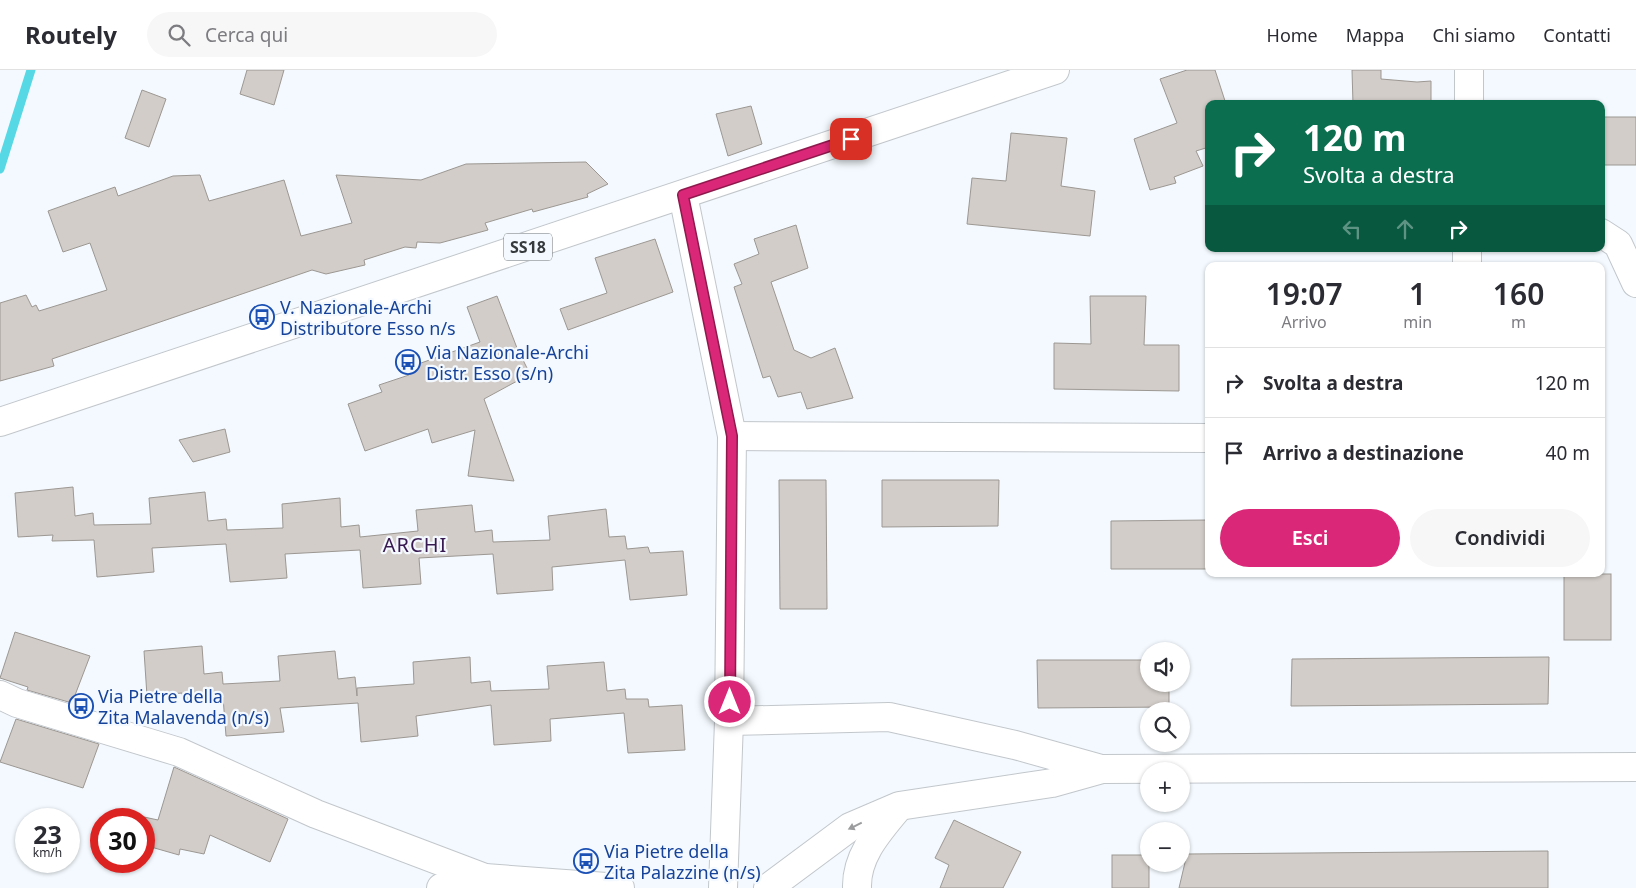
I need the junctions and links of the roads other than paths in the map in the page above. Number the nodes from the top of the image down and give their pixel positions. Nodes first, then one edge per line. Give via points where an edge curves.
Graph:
1 (1055, 70) edge
2 (1469, 70) edge
3 (1469, 100) edge
4 (683, 195) junction
5 (1605, 236) edge
6 (1636, 283) edge
7 (0, 422) edge
8 (732, 436) junction
9 (1205, 438) edge
10 (0, 695) edge
11 (729, 720) junction
12 (1636, 767) edge
13 (1102, 769) junction
14 (899, 806) junction
15 (485, 878) junction
16 (441, 888) edge
17 (620, 888) edge
18 (723, 888) edge
19 (768, 888) edge
20 (857, 888) edge

1 - 4 street, SS18
2 - 3 street
4 - 7 street, SS18
4 - 8 street
5 - 6 street via 1618,244
8 - 9 street
8 - 11 street
10 - 15 street via 179,752 316,814
11 - 13 street via 889,717 1015,745
11 - 18 street
12 - 13 street
13 - 14 street via 1052,783
14 -> 19 street via 850,827
14 - 20 street via 867,846 856,880
15 - 16 street
15 - 17 street

